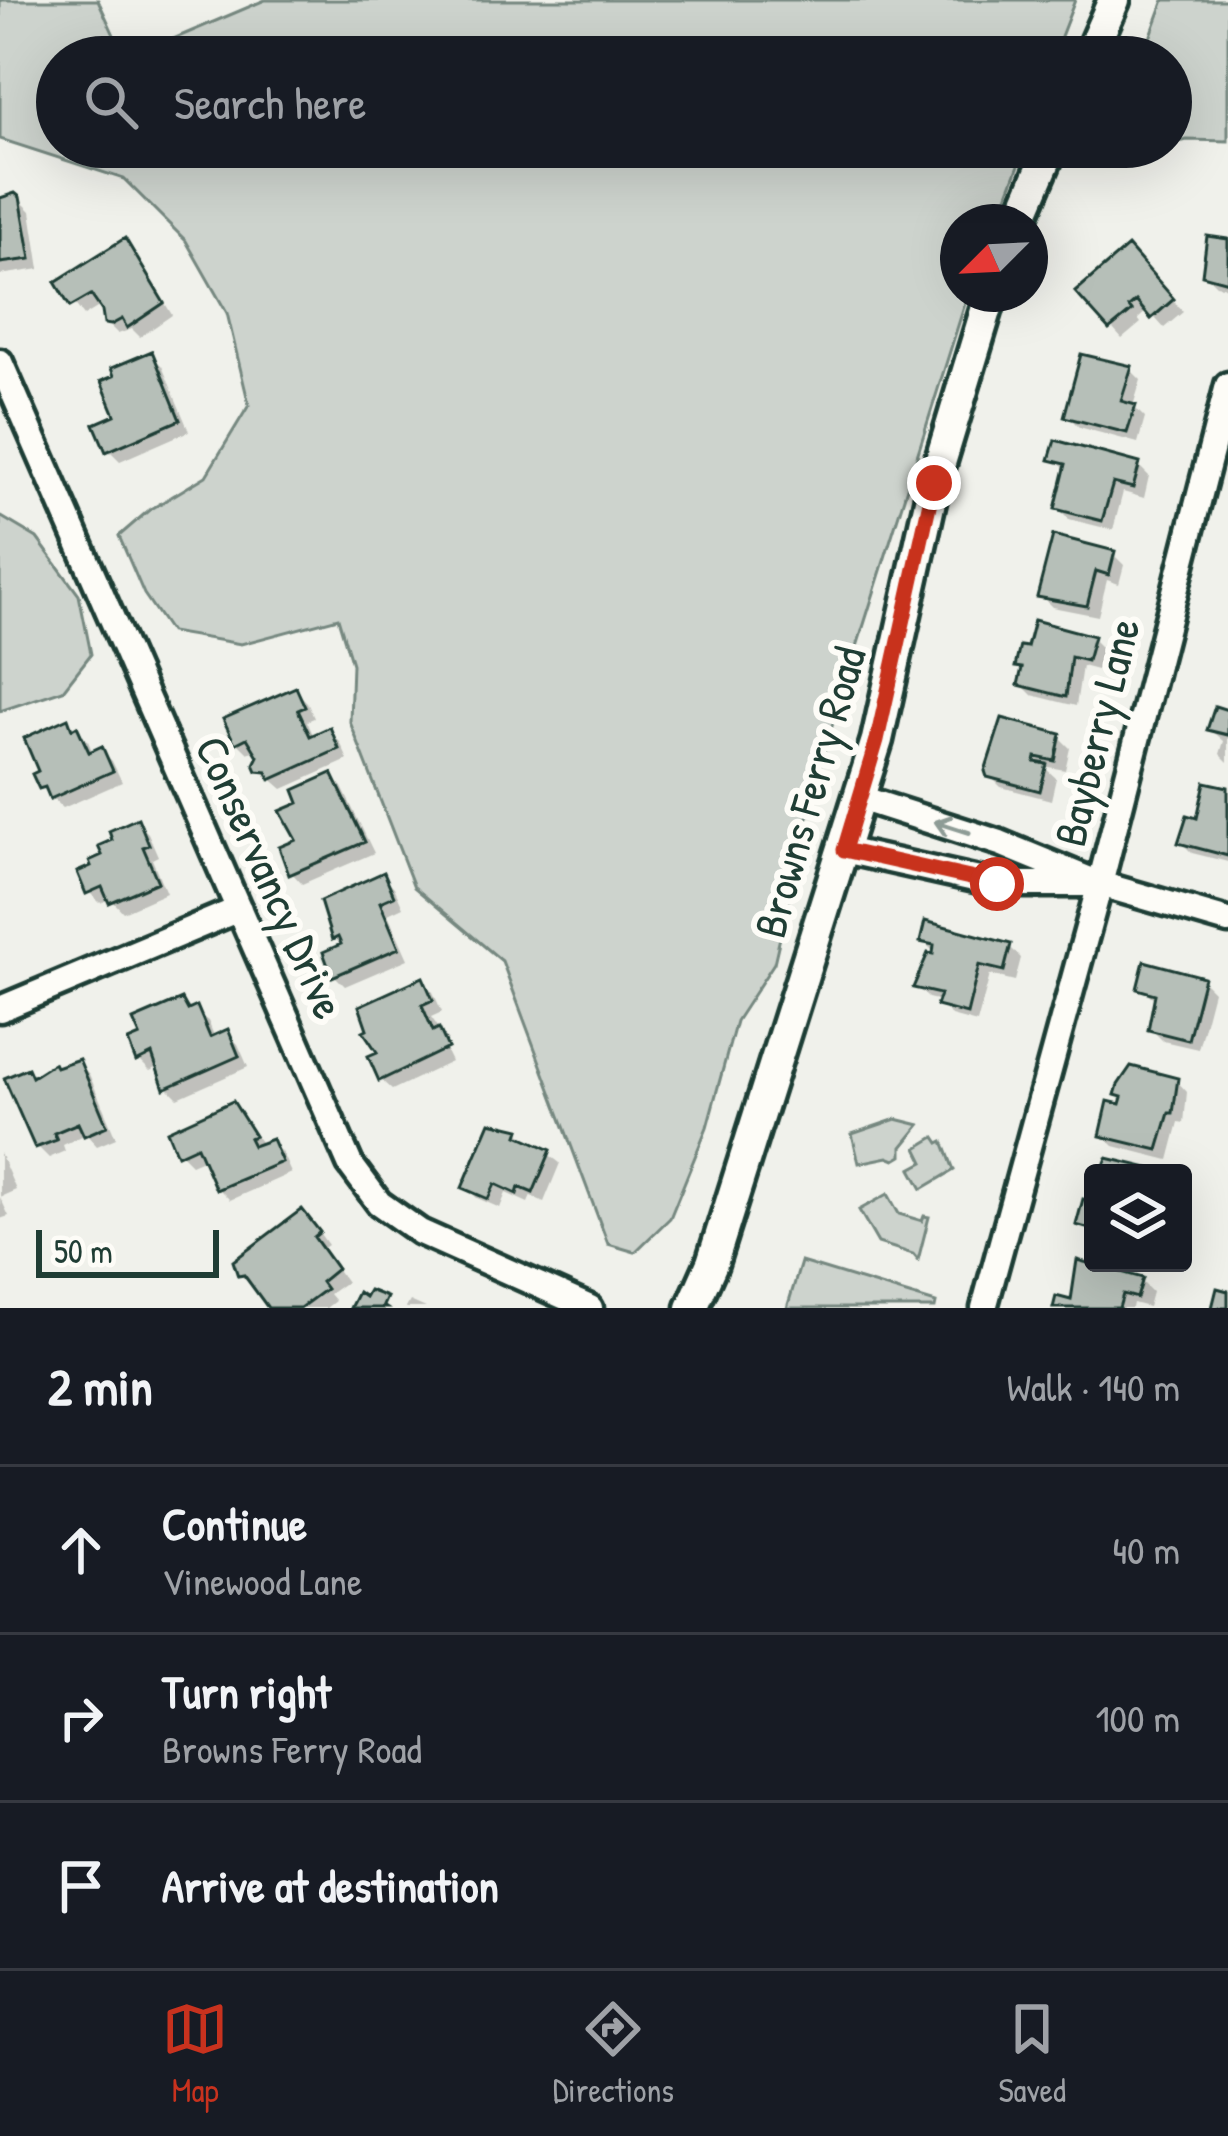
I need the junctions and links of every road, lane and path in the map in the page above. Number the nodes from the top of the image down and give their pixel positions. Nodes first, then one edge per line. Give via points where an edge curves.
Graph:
1 (1114, 0) edge
2 (1098, 36) edge
3 (1042, 168) edge
4 (1027, 204) edge
5 (986, 312) edge
6 (0, 362) edge
7 (1228, 385) edge
8 (860, 798) junction
9 (844, 850) junction
10 (1100, 884) junction
11 (239, 909) junction
12 (1228, 921) edge
13 (0, 1009) edge
14 (590, 1308) edge
15 (692, 1308) edge
16 (984, 1308) edge

1 - 2 street
3 - 4 street
5 - 8 street, Browns Ferry Road via 934,483
6 - 11 street, Conservancy Drive
7 - 10 street, Bayberry Lane
8 - 9 street, Browns Ferry Road
10 -> 8 street
9 - 10 street via 997,884
9 - 15 street, Browns Ferry Road
10 - 12 street
10 - 16 street, Bayberry Lane
11 - 13 street
11 - 14 street, Conservancy Drive via 350,1164 379,1203 420,1232

